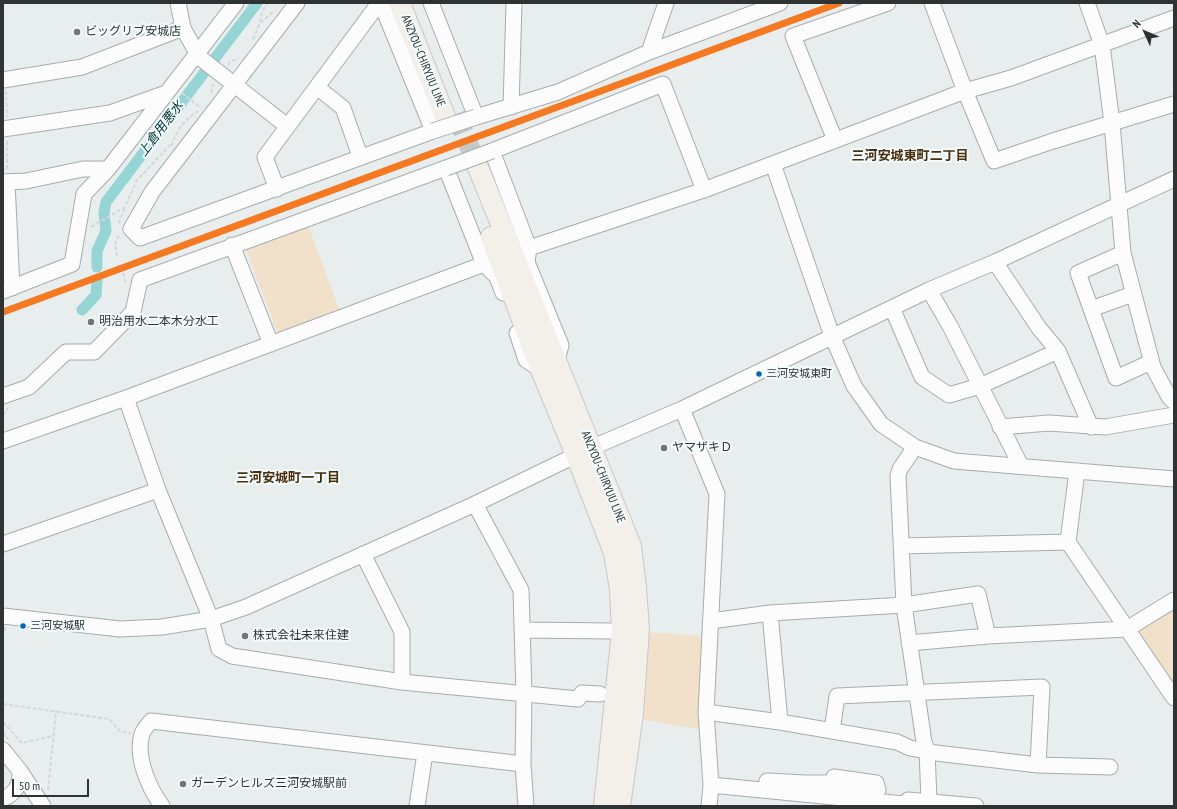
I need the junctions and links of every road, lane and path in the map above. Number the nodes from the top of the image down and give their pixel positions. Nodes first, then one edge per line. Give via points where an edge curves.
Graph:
1 (178, 3) edge
2 (236, 3) edge
3 (268, 3) edge
4 (297, 3) edge
5 (380, 3) edge
6 (400, 3) edge
7 (414, 3) edge
8 (431, 3) edge
9 (514, 3) edge
10 (666, 3) edge
11 (780, 3) edge
12 (888, 3) edge
13 (932, 3) edge
14 (1087, 3) edge
15 (277, 8) dead end
16 (1174, 18) edge
17 (260, 23) junction
18 (183, 28) junction
19 (252, 41) dead end
20 (1102, 45) junction
21 (648, 52) junction
22 (244, 53) dead end
23 (198, 56) junction
24 (217, 72) junction
25 (3, 80) edge
26 (233, 85) junction
27 (317, 87) junction
28 (965, 91) junction
29 (166, 93) junction
30 (209, 97) dead end
31 (190, 99) dead end
32 (206, 104) dead end
33 (1174, 104) edge
34 (511, 107) junction
35 (201, 108) junction
36 (476, 118) junction
37 (445, 121) junction
38 (1112, 123) junction
39 (287, 126) junction
40 (3, 129) edge
41 (835, 140) junction
42 (172, 143) junction
43 (492, 151) junction
44 (166, 156) dead end
45 (360, 156) junction
46 (772, 164) junction
47 (471, 167) tunnel mouth
48 (108, 168) junction
49 (446, 168) junction
50 (143, 174) junction
51 (146, 177) dead end
52 (1174, 179) edge
53 (5, 182) edge
54 (277, 189) junction
55 (704, 190) junction
56 (1119, 206) junction
57 (124, 208) junction
58 (119, 222) dead end
59 (93, 227) dead end
60 (121, 232) dead end
61 (232, 245) junction
62 (529, 248) junction
63 (1123, 253) junction
64 (117, 256) dead end
65 (995, 262) junction
66 (484, 264) junction
67 (7, 289) edge
68 (929, 290) junction
69 (1133, 294) junction
70 (892, 308) junction
71 (1091, 309) junction
72 (832, 336) junction
73 (271, 344) junction
74 (1058, 351) junction
75 (1151, 362) junction
76 (549, 367) junction
77 (980, 386) junction
78 (3, 396) edge
79 (126, 398) junction
80 (1174, 402) edge
81 (682, 409) junction
82 (1174, 415) edge
83 (1000, 427) junction
84 (1091, 427) junction
85 (3, 441) edge
86 (915, 447) junction
87 (583, 451) junction
88 (1021, 466) junction
89 (1077, 471) junction
90 (1174, 479) edge
91 (158, 490) junction
92 (475, 504) junction
93 (1068, 542) junction
94 (3, 544) edge
95 (901, 546) junction
96 (363, 554) junction
97 (1174, 600) edge
98 (904, 605) junction
99 (3, 612) edge
100 (770, 613) junction
101 (211, 619) junction
102 (711, 621) junction
103 (1127, 629) junction
104 (522, 630) junction
105 (612, 631) dead end
106 (988, 636) junction
107 (909, 643) junction
108 (402, 682) junction
109 (1172, 692) edge
110 (524, 694) junction
111 (600, 694) dead end
112 (918, 694) junction
113 (3, 704) edge
114 (56, 711) junction
115 (706, 712) junction
116 (3, 722) edge
117 (780, 722) junction
118 (832, 731) junction
119 (142, 734) junction
120 (54, 736) junction
121 (3, 750) edge
122 (927, 750) junction
123 (425, 753) junction
124 (523, 764) junction
125 (1038, 765) junction
126 (1110, 767) dead end
127 (20, 771) junction
128 (834, 777) dead end
129 (710, 781) junction
130 (48, 790) dead end
131 (3, 800) edge
132 (929, 801) junction
133 (868, 804) edge
134 (904, 805) edge
135 (19, 806) edge
136 (43, 806) edge
137 (162, 806) edge
138 (417, 806) edge
139 (526, 806) edge
140 (604, 806) edge
141 (620, 806) edge
142 (709, 806) edge
143 (976, 806) edge

1 - 18 street
2 - 23 street
3 - 17 path via 262,11
4 - 26 street
5 - 27 street
5 - 37 street
6 - 37 main road, ANZYOU-CHIRYUU LINE
7 - 37 main road, ANZYOU-CHIRYUU LINE
8 - 36 street
9 - 34 street
10 - 21 street
11 - 21 street
12 - 41 street via 793,36
13 - 28 street
14 - 20 street
15 - 17 path
16 - 20 street
17 - 19 path
18 - 23 street
18 - 25 street via 82,67
20 - 28 street via 1011,78
20 - 38 street
21 - 34 street via 558,92
22 - 24 path
23 - 24 street
23 - 29 street
24 - 26 street
24 - 30 path
26 - 39 street
26 - 54 street via 152,192 131,229 140,238
27 - 39 street
27 - 45 street via 343,108
28 - 38 street via 994,161
28 - 41 street
29 - 40 street via 110,113
29 - 48 street
31 - 35 path
32 - 35 path
33 - 38 street
34 - 36 street
35 - 42 path via 184,122
36 - 37 street, bridge
37 - 45 street
38 - 56 street
39 - 54 street via 265,158
41 - 46 street
42 - 44 path
42 - 50 path
43 - 49 street, bridge
43 - 55 street via 663,84
43 - 62 street
45 - 54 street
46 - 55 street
46 - 72 street
47 - 76 main road, ANZYOU-CHIRYUU LINE
48 - 53 street via 83,169 26,181
48 - 67 street via 84,194 72,264
49 - 61 street
49 - 66 street
50 - 51 path
50 - 57 path via 132,188
52 - 56 street
53 - 67 street
55 - 62 street
56 - 63 street
56 - 65 street
57 - 58 path
57 - 59 path
60 - 64 path via 115,243
61 - 73 street
61 - 78 street via 140,280 133,312 94,352 66,352 28,387
62 - 76 street via 527,262 561,345
63 - 69 street
63 - 71 street via 1078,273
65 - 68 street
65 - 74 street via 1039,328
66 - 73 street
66 - 76 street via 497,277 526,360
68 - 70 street
68 - 77 street
69 - 71 street
69 - 75 street
70 - 72 street
70 - 77 street via 922,377 949,395
71 - 75 street via 1116,378
72 - 81 street
72 - 86 street via 854,386 881,424
73 - 79 street
74 - 77 street
74 - 84 street
75 - 80 street
76 - 87 main road, ANZYOU-CHIRYUU LINE
77 - 83 street
79 - 85 street
79 - 91 street
81 - 87 street
81 - 102 street via 717,494
82 - 84 street via 1105,427
83 - 84 street via 1048,423
83 - 88 street
86 - 88 street via 954,461
86 - 95 street via 898,476
87 - 92 street
87 - 140 main road, ANZYOU-CHIRYUU LINE via 614,553 620,589 622,631
87 - 141 main road, ANZYOU-CHIRYUU LINE via 631,546 636,588 639,629 633,714
88 - 89 street
89 - 90 street
89 - 93 street
91 - 94 street
91 - 101 street
92 - 96 street
92 - 104 street via 521,590
93 - 95 street
93 - 103 street
95 - 98 street
96 - 101 street via 246,607
96 - 108 street via 402,632
97 - 103 street
98 - 100 street
98 - 106 street via 978,594
98 - 107 street
99 - 101 street via 120,629 162,627
100 - 102 street
100 - 117 street
101 - 108 street via 219,649 232,656
102 - 115 street
103 - 106 street
103 - 109 street
104 - 105 street
104 - 110 street
106 - 107 street
107 - 112 street
108 - 110 street
110 - 111 street via 578,699 582,693
110 - 124 street
112 - 118 street via 837,696
112 - 122 street
112 - 125 street via 1042,687
113 - 114 path
114 - 119 path via 109,719 120,731
114 - 120 path
115 - 117 street
115 - 129 street
116 - 120 path via 22,743
117 - 118 street
118 - 122 street
119 - 123 street via 151,721
119 - 137 street via 141,755 145,775 152,792
120 - 130 path
121 - 127 street
122 - 125 street
122 - 132 street
123 - 124 street
123 - 138 street
124 - 139 street
125 - 126 street
127 - 131 street via 18,788
127 - 136 street
128 - 129 street via 876,783 878,790 830,783
129 - 133 street
129 - 142 street
131 - 135 street
132 - 134 street via 908,800
132 - 143 street
133 - 134 street

